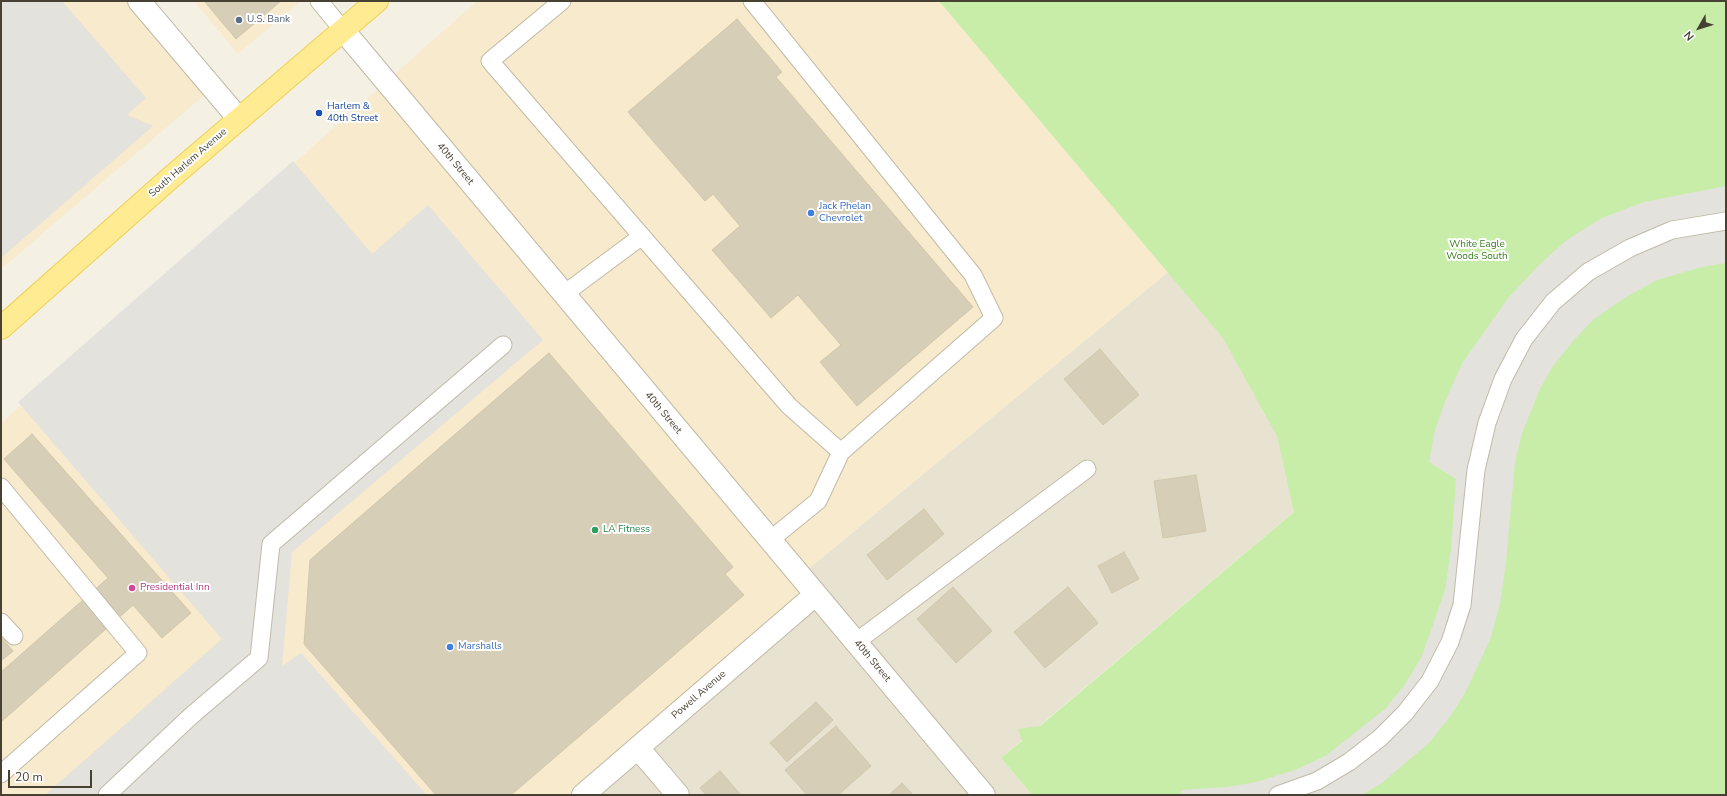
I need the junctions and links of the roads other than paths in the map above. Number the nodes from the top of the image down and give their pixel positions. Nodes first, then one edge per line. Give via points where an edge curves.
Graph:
1 (139, 1) edge
2 (319, 1) edge
3 (377, 1) edge
4 (562, 1) edge
5 (752, 1) edge
6 (342, 30) junction
7 (239, 119) junction
8 (1726, 220) edge
9 (642, 236) junction
10 (564, 294) junction
11 (1, 328) edge
12 (503, 345) dead end
13 (841, 452) junction
14 (1087, 469) dead end
15 (1, 486) edge
16 (770, 540) junction
17 (816, 595) junction
18 (1, 622) edge
19 (14, 636) dead end
20 (856, 642) junction
21 (638, 748) junction
22 (1, 774) edge
23 (107, 795) edge
24 (583, 795) edge
25 (678, 795) edge
26 (984, 795) edge
27 (1278, 795) edge

1 - 7 street
2 - 6 lane
3 - 6 main road, South Harlem Avenue
4 - 9 lane via 490,61
5 - 13 lane via 973,275 994,318
6 - 7 main road, South Harlem Avenue
6 - 10 street, 40th Street
7 - 11 main road, South Harlem Avenue
8 - 27 lane via 1672,230 1630,248 1588,272 1553,302 1524,339 1487,423 1476,470 1462,605 1450,642 1430,681 1400,718 1380,738 1349,762 1317,780
9 - 10 lane
9 - 13 lane via 789,406
10 - 16 street, 40th Street
12 - 23 lane via 271,544 259,658 191,716
13 - 16 lane via 818,501
14 - 20 lane
15 - 22 lane via 138,653
16 - 17 street, 40th Street
17 - 20 street, 40th Street
17 - 21 street, Powell Avenue
18 - 19 lane
20 - 26 street, 40th Street
21 - 24 street, Powell Avenue
21 - 25 street

